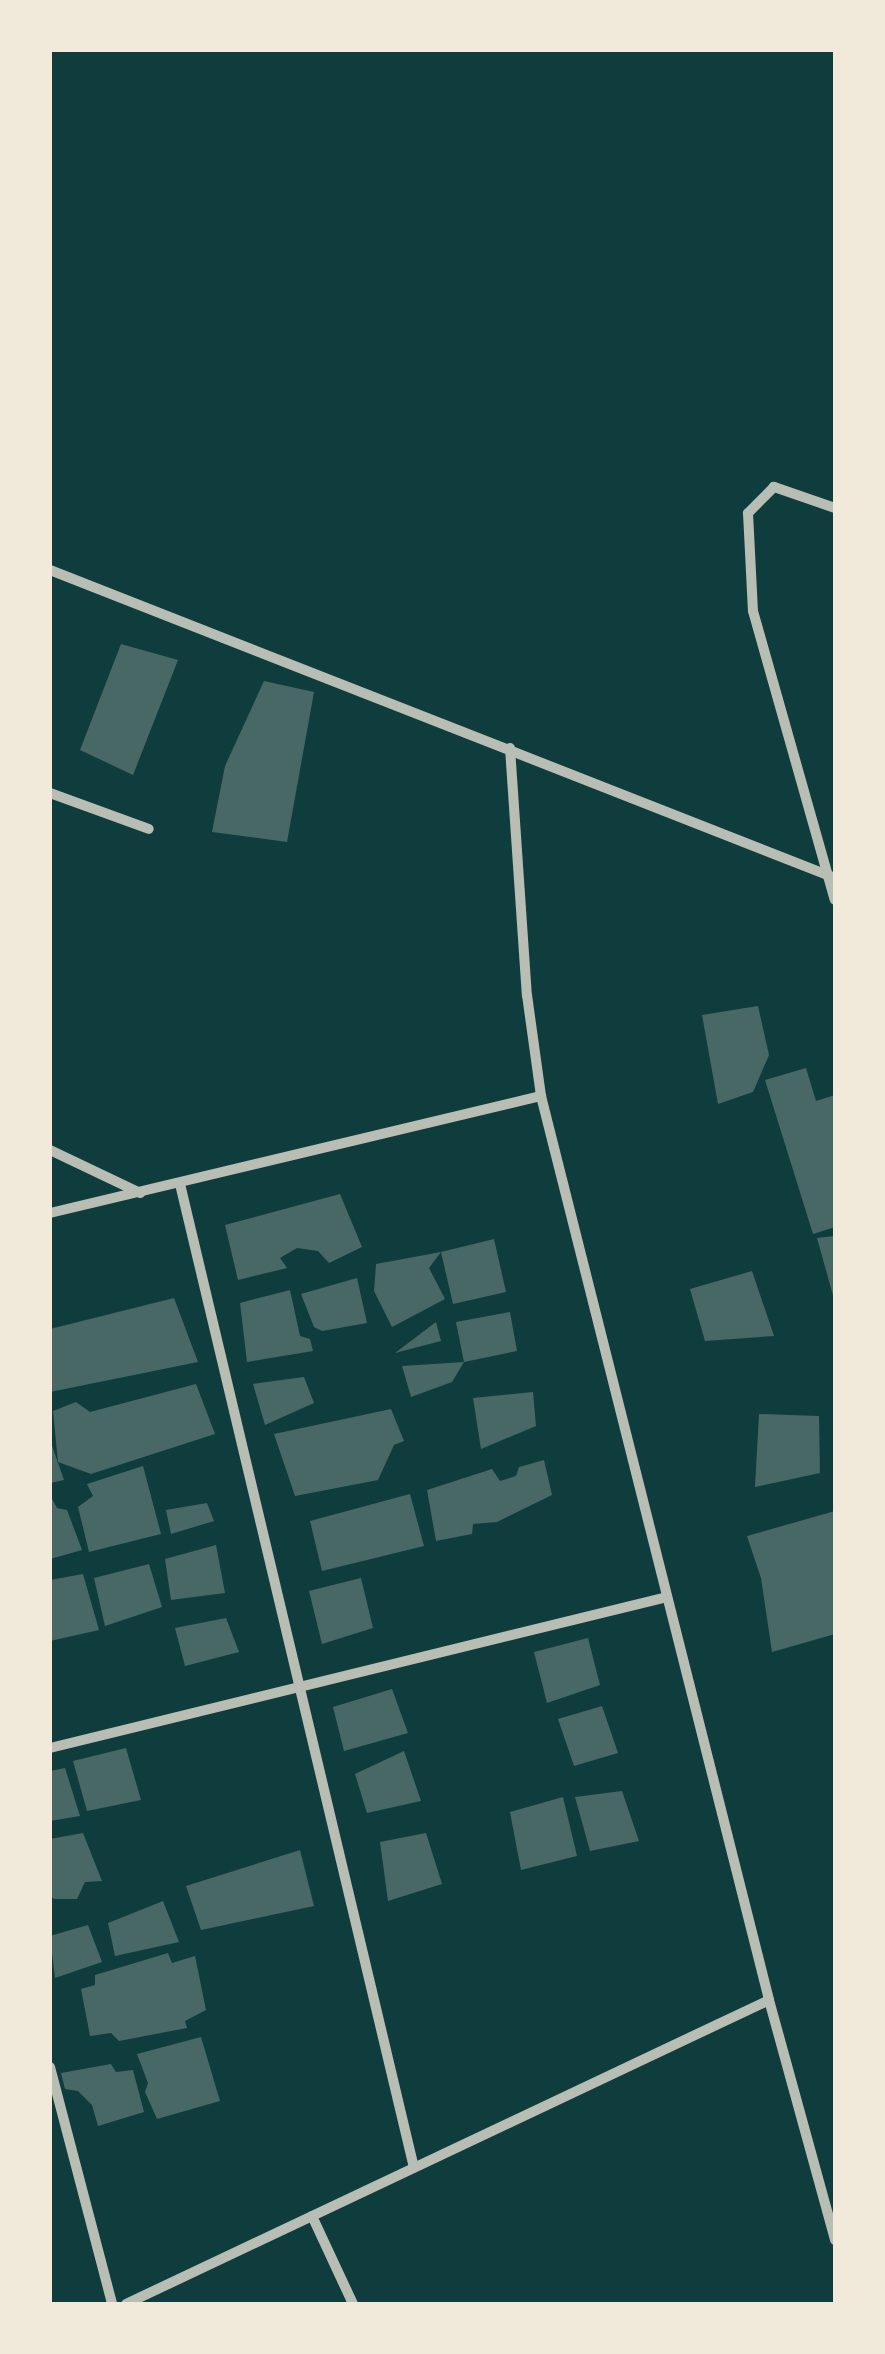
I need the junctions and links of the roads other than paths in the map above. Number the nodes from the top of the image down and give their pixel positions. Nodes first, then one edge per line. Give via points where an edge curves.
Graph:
1 (835, 508) edge
2 (50, 570) edge
3 (510, 748) junction
4 (50, 793) edge
5 (149, 829) dead end
6 (832, 877) edge
7 (835, 900) edge
8 (540, 1096) junction
9 (50, 1150) edge
10 (180, 1184) junction
11 (140, 1194) junction
12 (50, 1213) edge
13 (667, 1597) junction
14 (298, 1687) junction
15 (50, 1748) edge
16 (769, 2000) junction
17 (50, 2068) edge
18 (414, 2168) junction
19 (312, 2216) junction
20 (835, 2240) edge
21 (112, 2304) edge
22 (126, 2304) edge
23 (354, 2304) edge

1 - 6 street via 774,488 748,513 753,612
2 - 3 street
3 - 6 street
3 - 8 street
4 - 5 street
6 - 7 street
8 - 10 street
8 - 13 street
9 - 11 street
10 - 11 street
10 - 14 street
11 - 12 street
13 - 14 street
13 - 16 street
14 - 15 street
14 - 18 street
16 - 18 street
16 - 20 street
17 - 21 street
18 - 19 street
19 - 22 street
19 - 23 street

